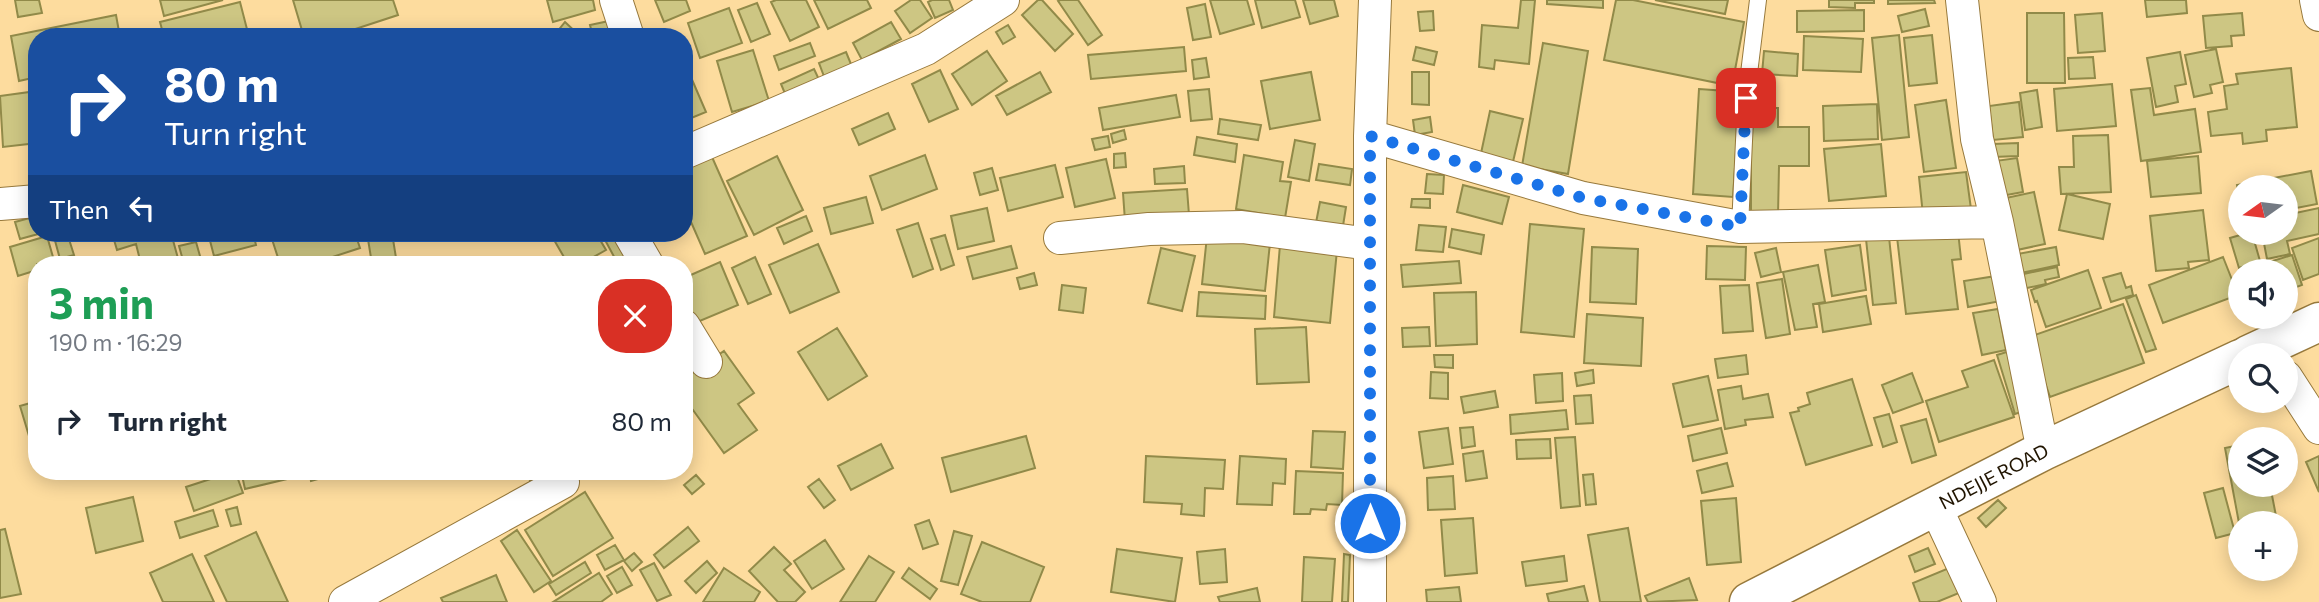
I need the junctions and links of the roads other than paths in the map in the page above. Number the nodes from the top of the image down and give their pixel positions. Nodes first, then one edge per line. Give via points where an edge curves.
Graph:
1 (616, 0) edge
2 (1003, 0) edge
3 (1375, 0) edge
4 (1758, 0) edge
5 (1962, 0) edge
6 (2316, 0) edge
7 (2319, 15) edge
8 (625, 28) edge
9 (1370, 136) junction
10 (693, 149) edge
11 (28, 202) edge
12 (0, 204) edge
13 (1997, 222) junction
14 (1740, 227) junction
15 (1060, 238) dead end
16 (1370, 244) junction
17 (2319, 322) edge
18 (693, 341) edge
19 (2287, 343) edge
20 (706, 362) dead end
21 (2228, 373) edge
22 (2298, 403) edge
23 (2319, 428) edge
24 (2043, 451) junction
25 (564, 482) dead end
26 (1936, 508) junction
27 (1792, 592) edge
28 (345, 602) edge
29 (1370, 602) edge
30 (1749, 602) edge
31 (1980, 602) edge

1 - 8 street
2 - 10 street via 926,49
3 - 9 street
4 - 14 lane via 1746,98
5 - 13 street via 1977,139
6 - 7 street
9 - 14 street via 1583,198
9 - 16 street
11 - 12 street
13 - 14 street
13 - 24 street
15 - 16 street via 1149,229 1242,227
16 - 29 street
17 - 19 street, NDEJJE ROAD
18 - 20 street
21 - 24 street, NDEJJE ROAD
22 - 23 street
24 - 26 street, NDEJJE ROAD
25 - 28 street
26 - 27 street, NDEJJE ROAD
26 - 31 street
27 - 30 street, NDEJJE ROAD

